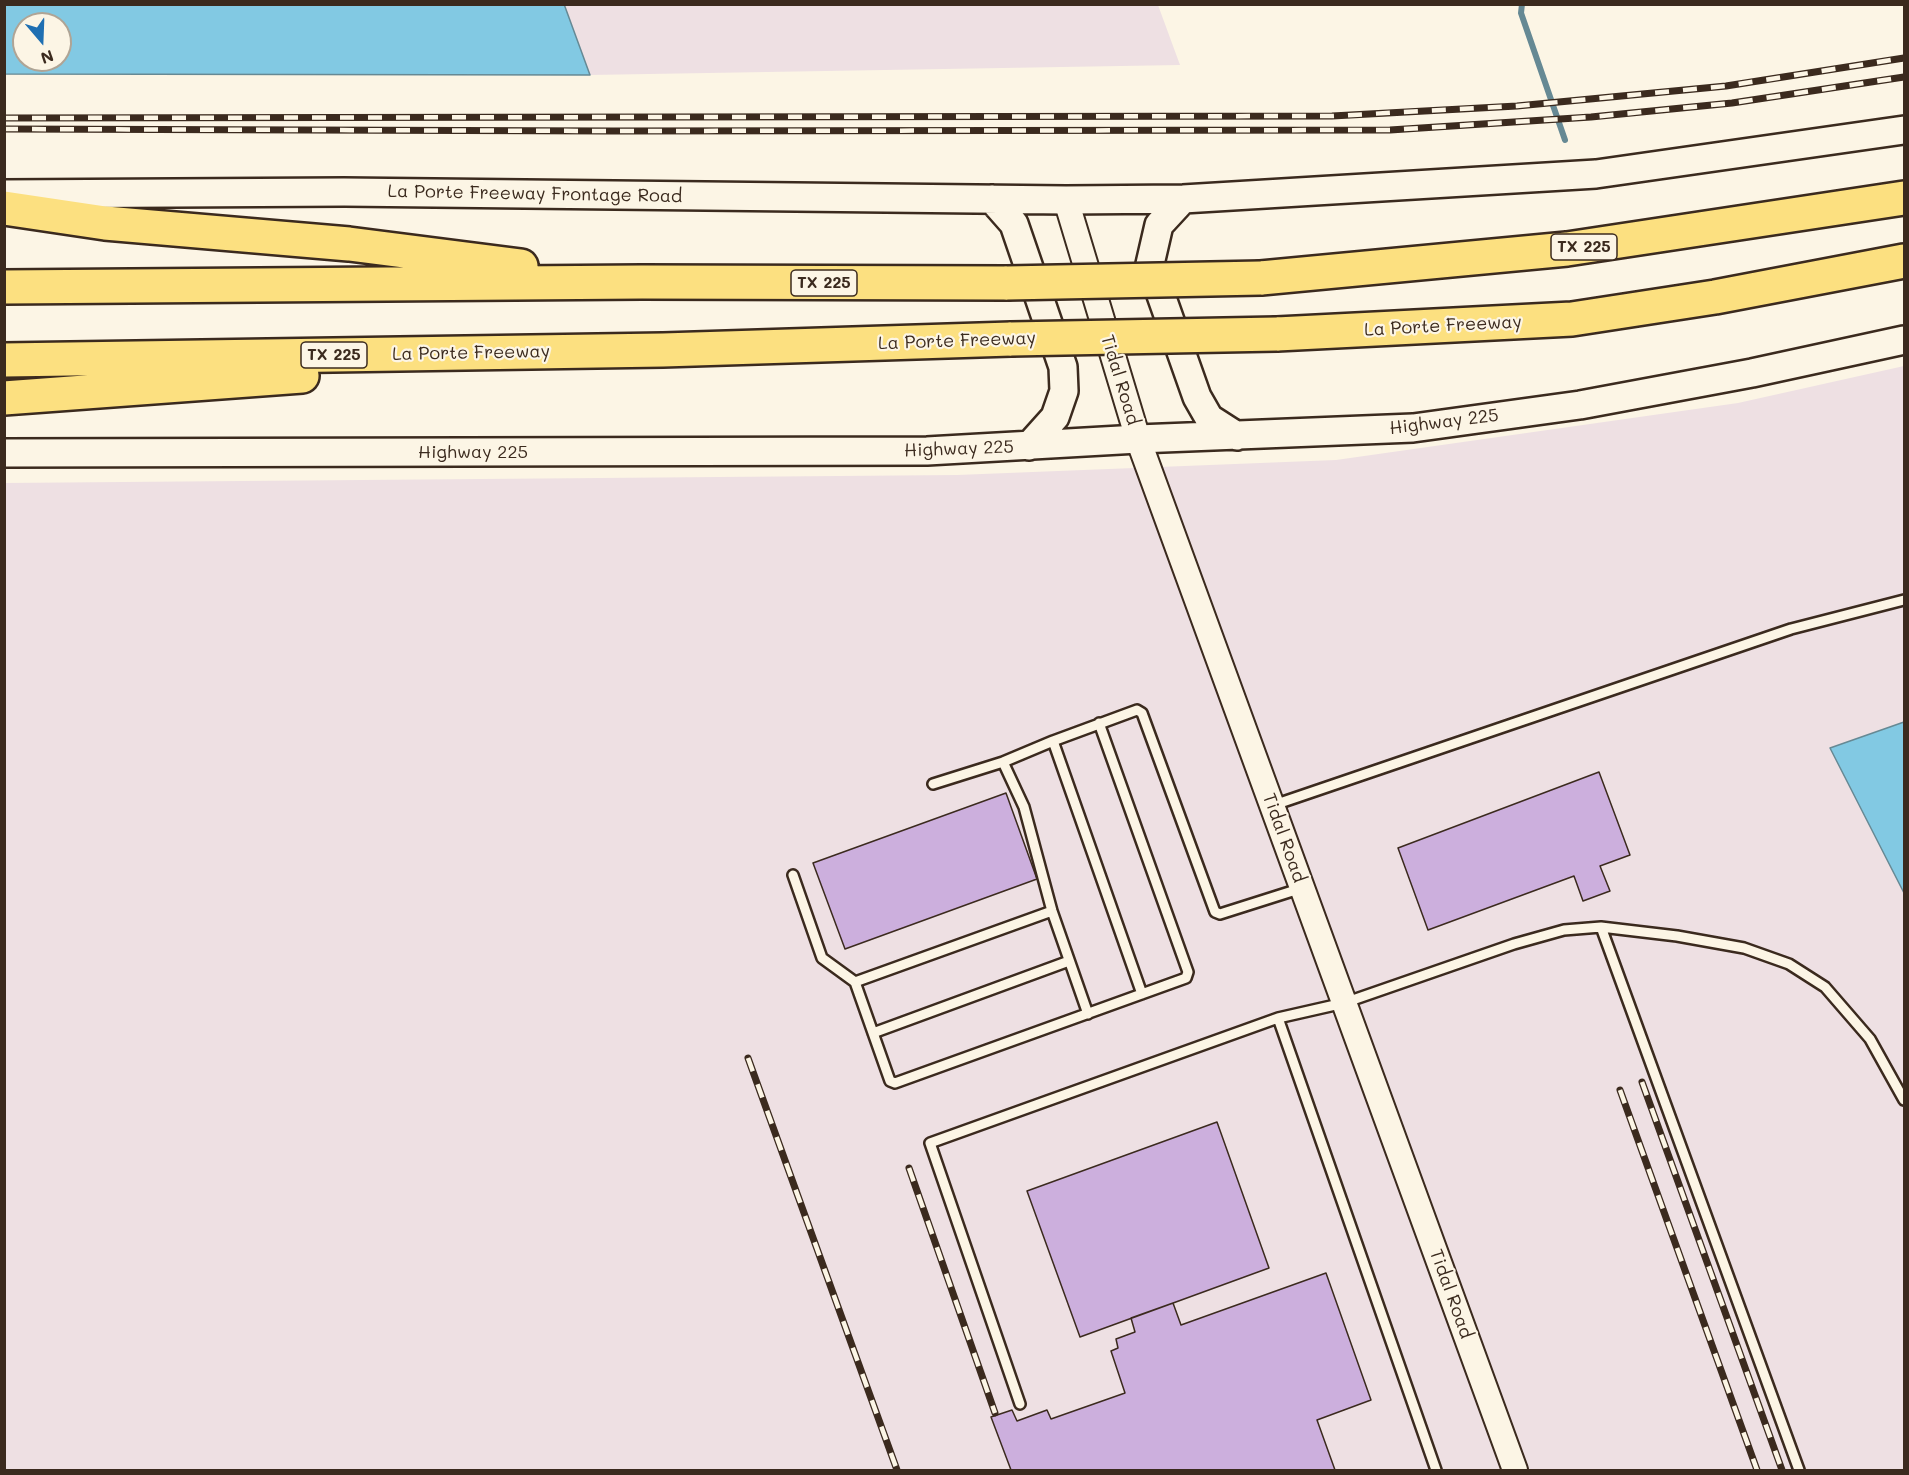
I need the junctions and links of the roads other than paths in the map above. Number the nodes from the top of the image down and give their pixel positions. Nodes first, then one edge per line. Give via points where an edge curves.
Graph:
1 (1905, 130) edge
2 (4, 194) edge
3 (1905, 198) edge
4 (992, 199) junction
5 (1183, 199) junction
6 (1066, 200) junction
7 (4, 208) edge
8 (1905, 261) edge
9 (642, 282) junction
10 (4, 287) edge
11 (1905, 340) edge
12 (663, 350) junction
13 (4, 360) edge
14 (4, 398) edge
15 (1237, 436) junction
16 (1138, 439) junction
17 (1029, 446) junction
18 (4, 453) edge
19 (1905, 600) edge
20 (1099, 723) junction
21 (1053, 741) junction
22 (1003, 762) junction
23 (933, 784) dead end
24 (1272, 806) junction
25 (793, 875) dead end
26 (1302, 888) junction
27 (1052, 911) junction
28 (1601, 927) junction
29 (1070, 961) junction
30 (855, 982) junction
31 (1142, 994) junction
32 (1344, 1003) junction
33 (1088, 1014) junction
34 (1278, 1018) junction
35 (873, 1033) junction
36 (1905, 1100) edge
37 (1020, 1404) dead end
38 (1436, 1470) edge
39 (1515, 1470) edge
40 (1799, 1470) edge

1 - 5 main road via 1596,174
2 - 4 main road, La Porte Freeway Frontage Road via 344,192
3 - 9 highway, TX 225, bridge via 1567,249 1261,278 1007,283
4 - 6 main road, La Porte Freeway Frontage Road
4 - 17 main road via 1014,224 1063,367 1064,391 1055,417
5 - 6 main road
5 - 15 main road via 1159,225 1150,264 1197,397 1209,418
6 - 16 street, Tidal Road
7 - 9 highway via 105,224 349,244
8 - 12 highway, La Porte Freeway / TX 225, bridge via 1572,319 1276,334
9 - 10 highway, TX 225
11 - 15 main road, Highway 225 via 1580,405 1413,428
12 - 13 highway, La Porte Freeway / TX 225
12 - 14 highway
15 - 16 main road, Highway 225
16 - 17 main road, Highway 225
16 - 24 street, Tidal Road
17 - 18 main road, Highway 225 via 927,451
19 - 24 lane via 1791,629
20 - 21 lane
20 - 26 lane via 1137,710 1142,713 1215,912 1220,914
20 - 31 lane via 1188,972 1186,978
21 - 22 lane
21 - 31 lane
22 - 23 lane
22 - 27 lane via 1024,807
24 - 26 street, Tidal Road
25 - 30 lane via 822,958
26 - 32 street, Tidal Road
27 - 29 lane
27 - 30 lane
28 - 32 lane via 1564,930 1514,944
28 - 36 lane via 1744,948 1789,964 1825,987 1870,1039
28 - 40 lane
29 - 33 lane
29 - 35 lane
30 - 35 lane
31 - 33 lane
32 - 34 lane
32 - 39 street, Tidal Road
33 - 35 lane via 895,1083 890,1081
34 - 37 lane via 930,1143
34 - 38 lane

